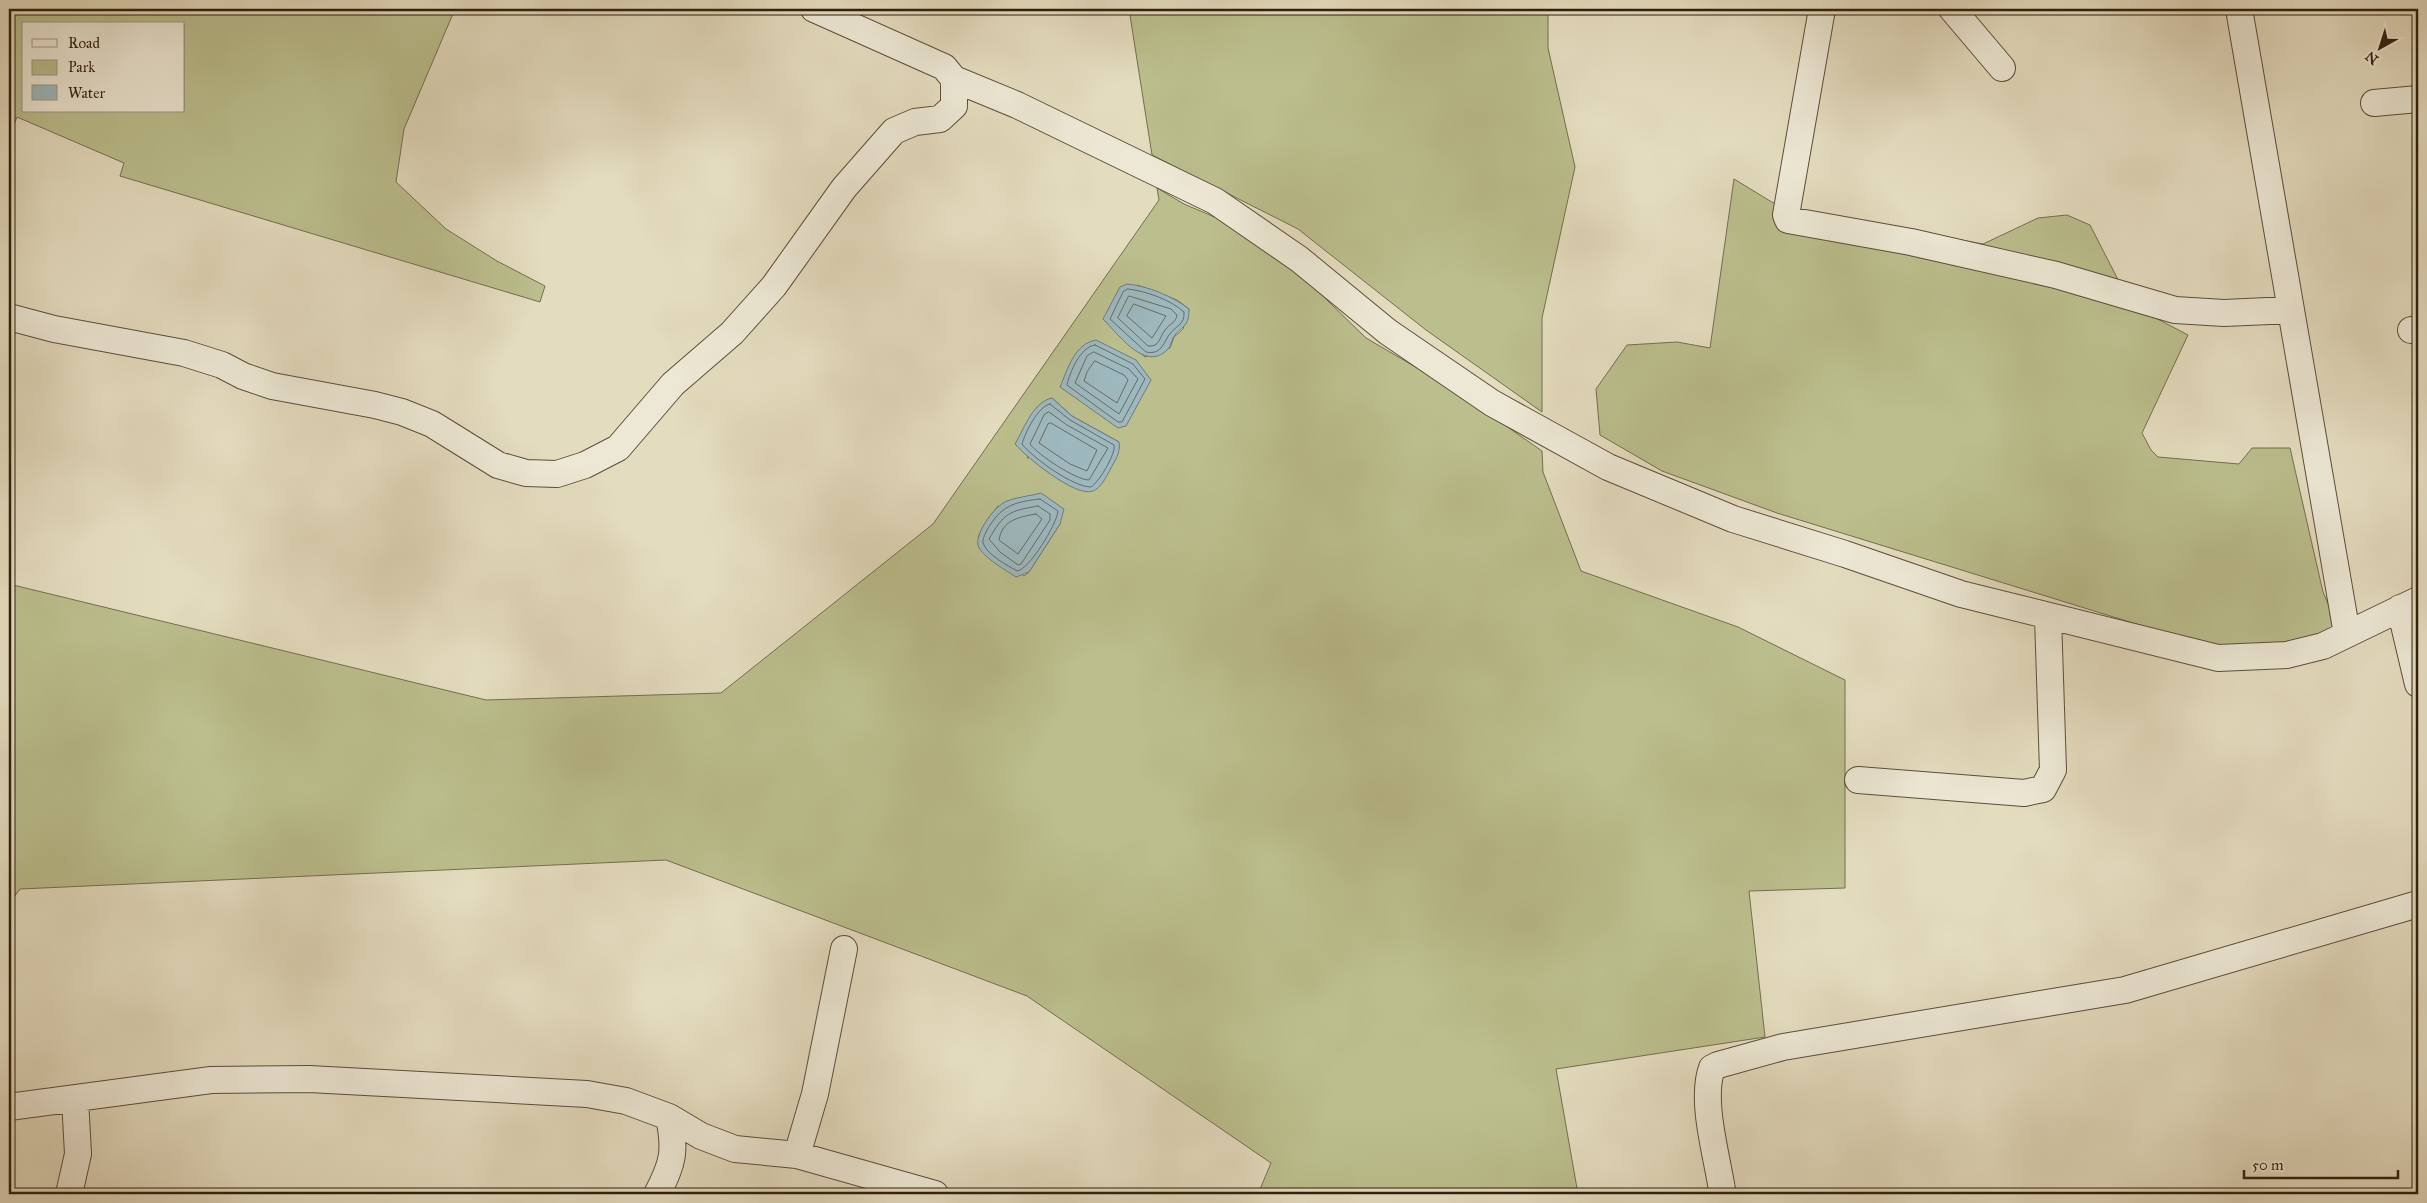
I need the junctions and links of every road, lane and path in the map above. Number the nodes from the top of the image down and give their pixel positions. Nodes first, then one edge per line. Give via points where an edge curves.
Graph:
1 (814, 9) edge
2 (1822, 9) edge
3 (1952, 9) edge
4 (2239, 9) edge
5 (2002, 68) dead end
6 (954, 79) junction
7 (2418, 99) edge
8 (2374, 103) dead end
9 (2291, 310) junction
10 (9, 317) edge
11 (2409, 604) edge
12 (2048, 617) junction
13 (2346, 634) junction
14 (2418, 684) edge
15 (1858, 780) dead end
16 (2418, 904) edge
17 (844, 949) dead end
18 (75, 1099) junction
19 (9, 1107) edge
20 (669, 1116) junction
21 (797, 1156) junction
22 (1722, 1190) dead end
23 (69, 1194) edge
24 (657, 1194) edge
25 (935, 1194) edge

1 - 6 street via 944,67
2 - 9 street via 1786,215 1788,220 1911,242 2056,275 2175,310 2224,313
3 - 5 street
4 - 9 street
6 - 10 street via 954,106 940,119 915,122 894,131 844,188 754,310 732,334 673,384 618,448 585,465 557,474 526,473 498,465 432,424 393,410 272,386 184,354
6 - 12 street via 1017,105 1215,202 1299,259 1388,332 1492,403 1608,467 1733,519 1961,594
7 - 8 street
9 - 13 street
11 - 13 street
11 - 14 street
12 - 13 street via 2218,658 2287,655 2323,646
12 - 15 street via 2053,770 2043,790 2024,793
16 - 22 street via 2125,990 1783,1047 1718,1065 1712,1068 1709,1076 1710,1114
17 - 21 street via 815,1094
18 - 19 street
18 - 20 street via 211,1080 309,1079 587,1094
18 - 23 street via 78,1154
20 - 21 street via 716,1144
20 - 24 street via 673,1159
21 - 25 street

